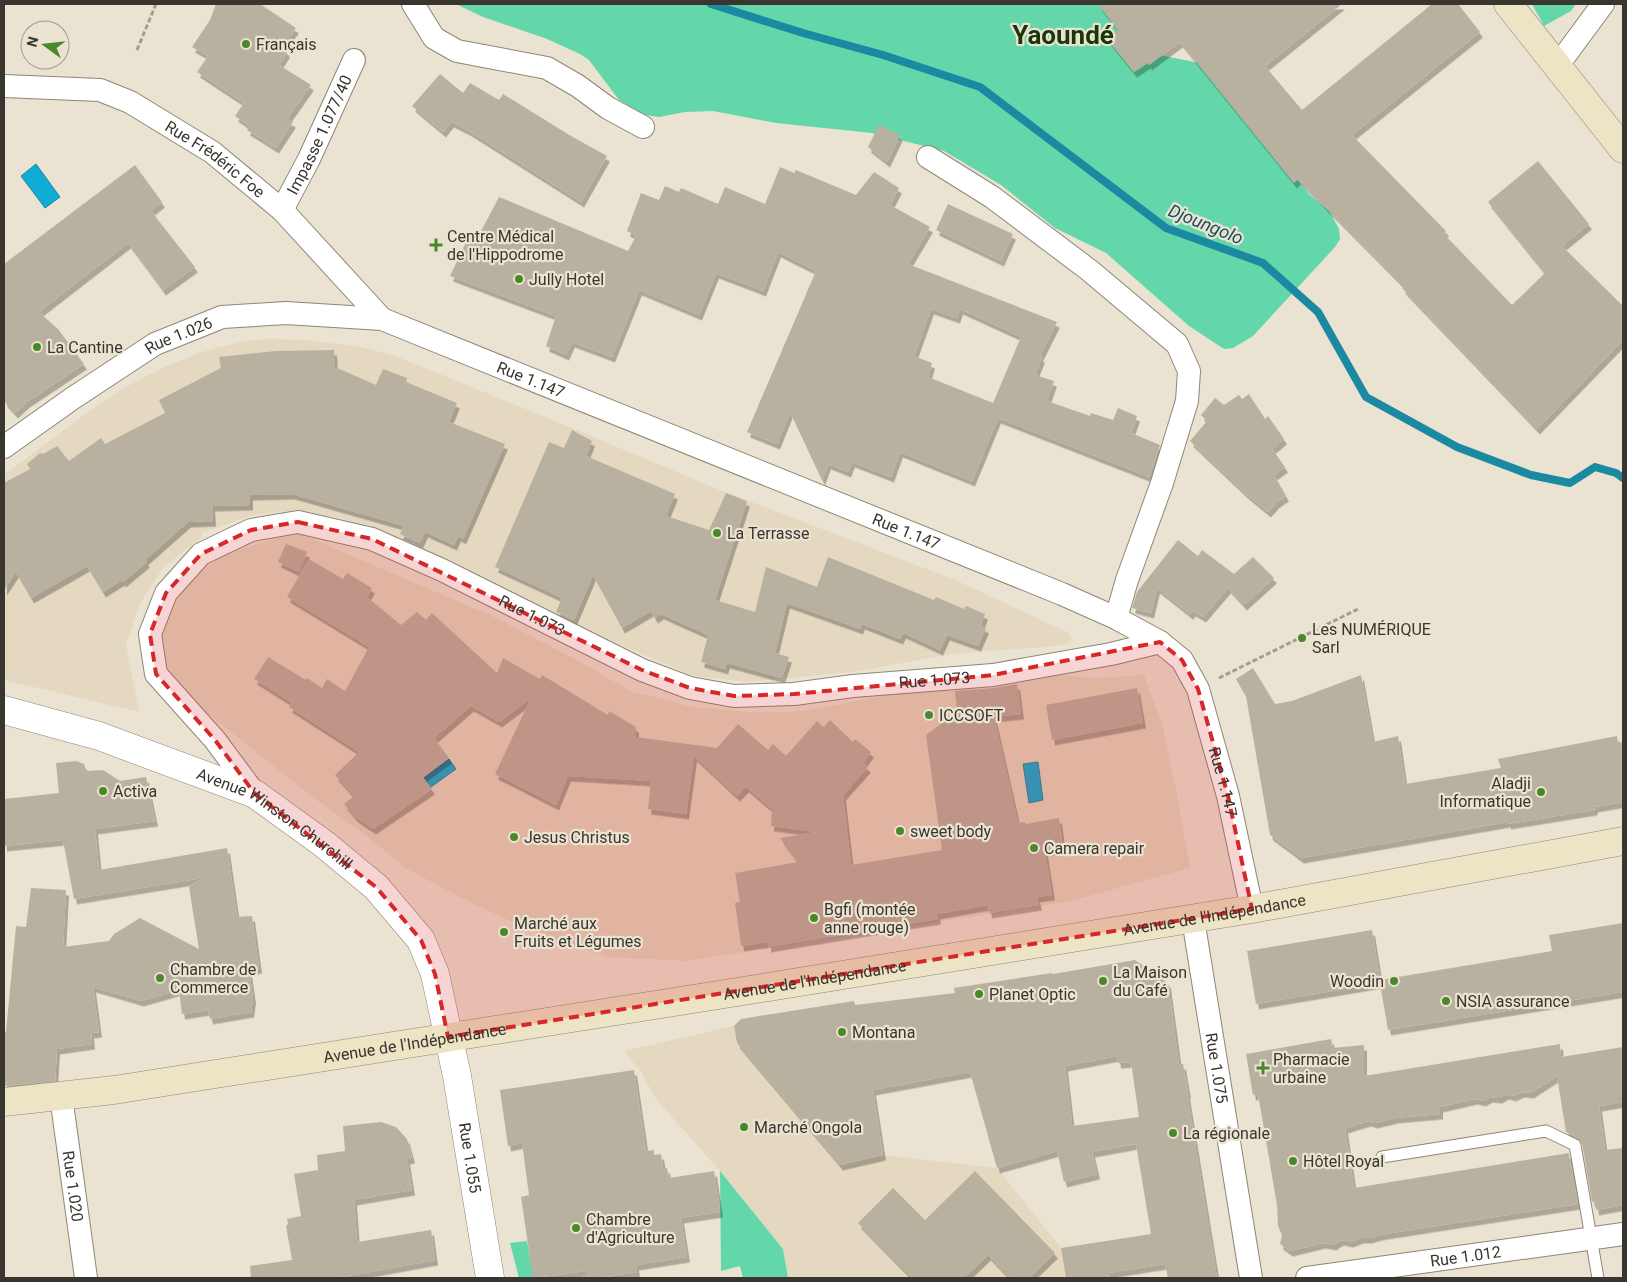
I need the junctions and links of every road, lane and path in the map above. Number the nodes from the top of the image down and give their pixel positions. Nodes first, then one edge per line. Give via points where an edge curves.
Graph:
1 (156, 4) edge
2 (413, 4) edge
3 (1508, 4) edge
4 (1603, 4) edge
5 (137, 50) dead end
6 (354, 60) dead end
7 (1558, 65) junction
8 (4, 86) edge
9 (642, 127) dead end
10 (1623, 149) edge
11 (928, 158) dead end
12 (282, 210) junction
13 (382, 318) junction
14 (4, 447) edge
15 (1360, 608) dead end
16 (1116, 618) junction
17 (1160, 642) junction
18 (1198, 689) junction
19 (4, 710) edge
20 (255, 794) junction
21 (1623, 841) edge
22 (1252, 909) junction
23 (1193, 919) junction
24 (448, 1037) junction
25 (61, 1096) junction
26 (4, 1102) edge
27 (1382, 1157) dead end
28 (1623, 1234) edge
29 (1591, 1238) junction
30 (86, 1278) edge
31 (490, 1278) edge
32 (1251, 1278) edge
33 (1306, 1278) edge
34 (1598, 1278) edge

1 - 5 path
2 - 9 street via 434,38 457,51 547,68
3 - 7 main road
4 - 7 street
6 - 12 street, Impasse 1.077/40
7 - 10 main road
8 - 12 street, Rue Frédéric Foe via 100,90 130,102 212,152
11 - 16 street via 992,197 1089,270 1177,344 1189,371 1187,401
12 - 13 street, Rue Frédéric Foe
13 - 14 street, Rue 1.026 via 286,313 222,316 155,344
13 - 16 street, Rue 1.147
15 - 18 path
16 - 17 street, Rue 1.147
17 - 18 street, Rue 1.147 via 1182,660
17 - 20 street, Rue 1.073 via 993,675 794,694 734,696 690,688 642,670 442,570 372,539 298,522 251,530 201,554 166,593 150,634 156,674 215,740
18 - 22 street, Rue 1.147 via 1228,796
19 - 20 street, Avenue Winston Churchill via 99,736
20 - 24 street, Avenue Winston Churchill via 376,887 421,940 435,974
21 - 22 main road, Avenue de l'Indépendance
22 - 23 main road, Avenue de l'Indépendance
23 - 24 main road, Avenue de l'Indépendance
23 - 32 street, Rue 1.075
24 - 25 main road, Avenue de l'Indépendance
24 - 31 street, Rue 1.055
25 - 26 main road, Avenue de l'Indépendance
25 - 30 street, Rue 1.020
27 - 29 lane via 1546,1131 1575,1145
28 - 29 street, Rue 1.012
29 - 33 street, Rue 1.012
29 - 34 lane

